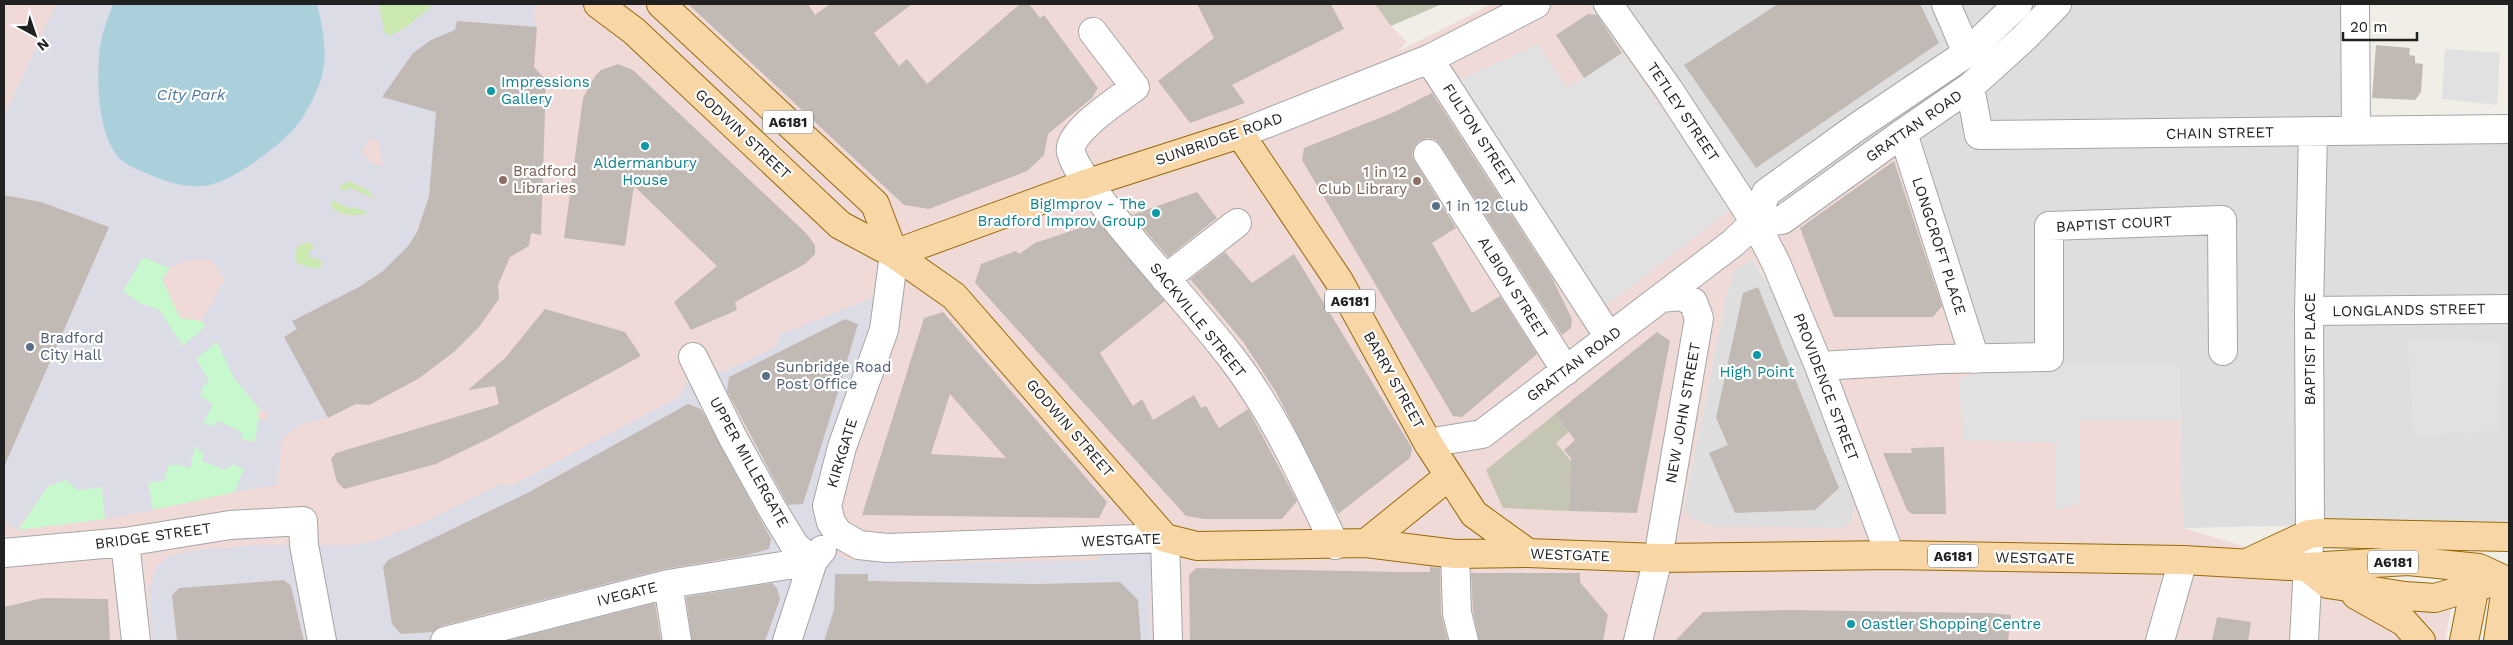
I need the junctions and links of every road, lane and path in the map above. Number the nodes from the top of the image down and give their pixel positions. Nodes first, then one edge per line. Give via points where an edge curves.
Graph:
1 (598, 4) edge
2 (661, 4) edge
3 (1536, 4) edge
4 (1608, 4) edge
5 (1946, 4) edge
6 (2018, 4) edge
7 (2057, 4) edge
8 (2355, 4) edge
9 (1093, 32) dead end
10 (1967, 53) junction
11 (1429, 58) junction
12 (1970, 87) junction
13 (2509, 129) edge
14 (2356, 130) junction
15 (1903, 132) junction
16 (2312, 132) junction
17 (1240, 134) junction
18 (1428, 154) dead end
19 (1088, 184) junction
20 (1755, 222) junction
21 (1237, 223) dead end
22 (1733, 242) junction
23 (894, 254) junction
24 (1165, 279) junction
25 (1661, 298) junction
26 (2509, 309) edge
27 (2309, 311) junction
28 (1699, 318) junction
29 (1609, 337) junction
30 (2223, 351) dead end
31 (693, 357) dead end
32 (1975, 359) junction
33 (1819, 366) junction
34 (1566, 371) junction
35 (1428, 443) junction
36 (1449, 476) junction
37 (838, 533) junction
38 (2309, 534) junction
39 (2508, 537) edge
40 (1165, 538) junction
41 (125, 542) junction
42 (1366, 543) junction
43 (1335, 545) junction
44 (4, 553) edge
45 (1528, 553) junction
46 (1455, 554) junction
47 (1890, 555) junction
48 (1658, 558) junction
49 (2183, 560) junction
50 (813, 561) junction
51 (2248, 563) junction
52 (2307, 567) junction
53 (2477, 577) junction
54 (2508, 580) edge
55 (668, 584) junction
56 (2328, 584) junction
57 (136, 641) edge
58 (322, 641) edge
59 (445, 641) edge
60 (677, 641) edge
61 (787, 641) edge
62 (1168, 641) edge
63 (1464, 641) edge
64 (1638, 641) edge
65 (2160, 641) edge
66 (2304, 641) edge
67 (2421, 641) edge
68 (2464, 641) edge
69 (2498, 641) edge

1 - 23 main road, GODWIN STREET / A6181 via 634,31 840,225
2 - 23 main road, A6181 via 875,204
3 - 11 street, SUNBRIDGE ROAD
4 - 20 street, TETLEY STREET
5 - 10 street
6 - 10 street, GRATTAN ROAD
7 - 12 street, GRATTAN ROAD via 2025,38
8 - 14 street
9 - 19 street, SACKVILLE STREET via 1135,87 1080,130 1072,140 1070,151
10 - 20 street, GRATTAN ROAD via 1766,193
11 - 17 street, SUNBRIDGE ROAD
11 - 29 street, FULTON STREET
12 - 15 street, GRATTAN ROAD
12 - 16 street, CHAIN STREET via 1979,135
13 - 14 street, CHAIN STREET
14 - 16 street, CHAIN STREET
15 - 20 street, GRATTAN ROAD via 1782,220
15 - 32 street, LONGCROFT PLACE
16 - 27 street, BAPTIST PLACE
17 - 19 main road, SUNBRIDGE ROAD
17 - 35 main road, BARRY STREET / A6181 via 1339,281
18 - 34 street, ALBION STREET
19 - 23 main road, SUNBRIDGE ROAD
19 - 24 street, SACKVILLE STREET
20 - 22 street, GRATTAN ROAD
20 - 33 street, PROVIDENCE STREET via 1776,263
21 - 24 street
22 - 25 street, GRATTAN ROAD
22 - 28 street, GRATTAN ROAD via 1707,281
23 - 37 street, KIRKGATE via 884,330 842,447 826,506
23 - 40 main road, GODWIN STREET / A6181 via 959,301
24 - 43 street, SACKVILLE STREET via 1231,358 1280,431
25 - 28 street via 1681,296 1693,302
25 - 29 street, GRATTAN ROAD
26 - 27 street, LONGLANDS STREET
27 - 38 street, BAPTIST PLACE
28 - 48 street, NEW JOHN STREET
29 - 34 street, GRATTAN ROAD
30 - 32 street, BAPTIST COURT via 2222,220 2082,223 2049,226 2049,357
31 - 50 street, UPPER MILLERGATE via 773,510 795,546
32 - 33 street
33 - 47 street, PROVIDENCE STREET
34 - 35 street, GRATTAN ROAD via 1482,434
35 - 36 main road, BARRY STREET / A6181
36 - 42 main road
36 - 45 main road, A6181 via 1474,514
37 - 40 street, WESTGATE via 859,545 887,548
37 - 50 street
38 - 39 main road
38 - 51 main road
38 - 52 street, BAPTIST PLACE
39 - 53 main road, WESTGATE
40 - 43 main road, WESTGATE / A6181 via 1197,546
40 - 62 street
41 - 44 street, BRIDGE STREET
41 - 57 street
41 - 58 street, BRIDGE STREET via 230,525 303,521 304,545
42 - 43 main road, WESTGATE / A6181
42 - 46 main road, WESTGATE / A6181
45 - 46 main road, WESTGATE / A6181
45 - 48 main road, WESTGATE / A6181
46 - 63 street via 1457,613
47 - 48 main road, WESTGATE / A6181
47 - 49 main road, WESTGATE / A6181
48 - 64 street, NEW JOHN STREET
49 - 51 main road, WESTGATE / A6181
49 - 65 street
50 - 55 street, IVEGATE
50 - 61 street
51 - 52 main road, WESTGATE / A6181
52 - 53 main road, WESTGATE / A6181 via 2408,561
52 - 56 main road
52 - 66 street, BAPTIST PLACE
53 - 54 main road, WESTGATE / A6181
53 - 56 main road, WESTGATE / A6181 via 2436,598
53 - 68 main road
54 - 69 main road, A6181
55 - 59 street, IVEGATE
55 - 60 street
56 - 67 main road via 2369,600 2404,622

